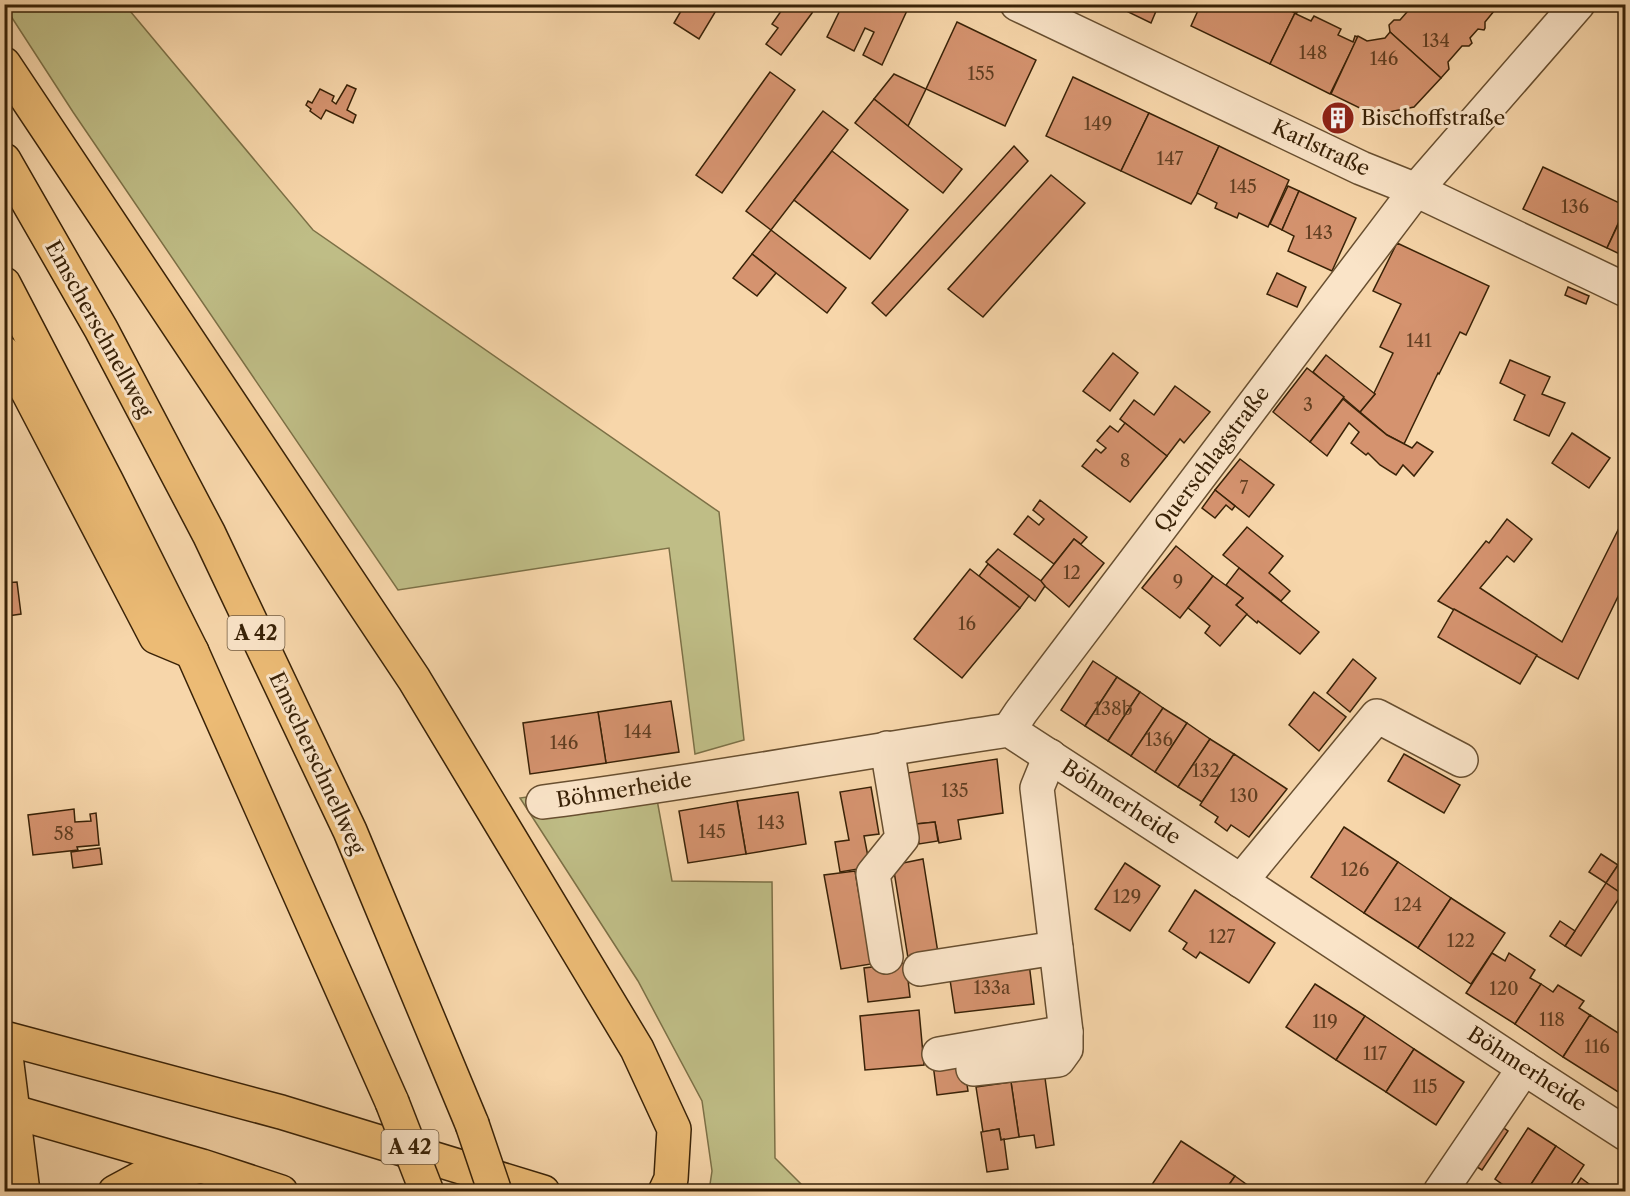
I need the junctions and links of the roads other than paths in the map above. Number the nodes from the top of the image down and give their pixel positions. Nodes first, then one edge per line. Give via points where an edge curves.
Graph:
1 (1017, 4) edge
2 (1578, 4) edge
3 (4, 64) edge
4 (4, 160) edge
5 (1416, 189) junction
6 (4, 284) edge
7 (1626, 290) edge
8 (4, 353) edge
9 (192, 652) junction
10 (1009, 730) junction
11 (887, 748) junction
12 (1050, 756) junction
13 (1461, 759) dead end
14 (543, 802) dead end
15 (1241, 881) junction
16 (1056, 948) junction
17 (886, 957) dead end
18 (920, 969) dead end
19 (1066, 1032) junction
20 (4, 1039) edge
21 (939, 1054) dead end
22 (1524, 1068) junction
23 (973, 1069) dead end
24 (10, 1111) edge
25 (1626, 1134) edge
26 (202, 1166) junction
27 (23, 1191) edge
28 (115, 1191) edge
29 (281, 1191) edge
30 (427, 1191) edge
31 (495, 1191) edge
32 (543, 1191) edge
33 (665, 1191) edge
34 (1440, 1191) edge

1 - 5 street, Karlstraße via 1361,168
2 - 5 street
3 - 33 main road via 414,679 637,1049 674,1129 671,1179
4 - 31 main road, Emscherschnellweg / A 42, bridge via 101,329 209,534 350,831 472,1124
5 - 7 street, Karlstraße
5 - 10 street, Querschlagstraße
6 - 9 main road, A 42
8 - 9 main road via 156,638
9 - 30 main road, A 42, bridge via 392,1102
10 - 11 street, Böhmerheide
10 - 12 street, Böhmerheide
11 - 14 street, Böhmerheide
11 - 17 street via 902,838 873,874
12 - 15 street, Böhmerheide
12 - 16 street via 1037,788
13 - 15 street via 1377,717
15 - 22 street, Böhmerheide
16 - 18 street
16 - 19 street
19 - 21 street
19 - 23 street via 1066,1049 1058,1060
20 - 24 main road
20 - 32 main road via 281,1112
22 - 25 street, Böhmerheide
22 - 34 street
24 - 26 main road
24 - 27 main road
26 - 28 main road via 141,1178
26 - 29 main road

